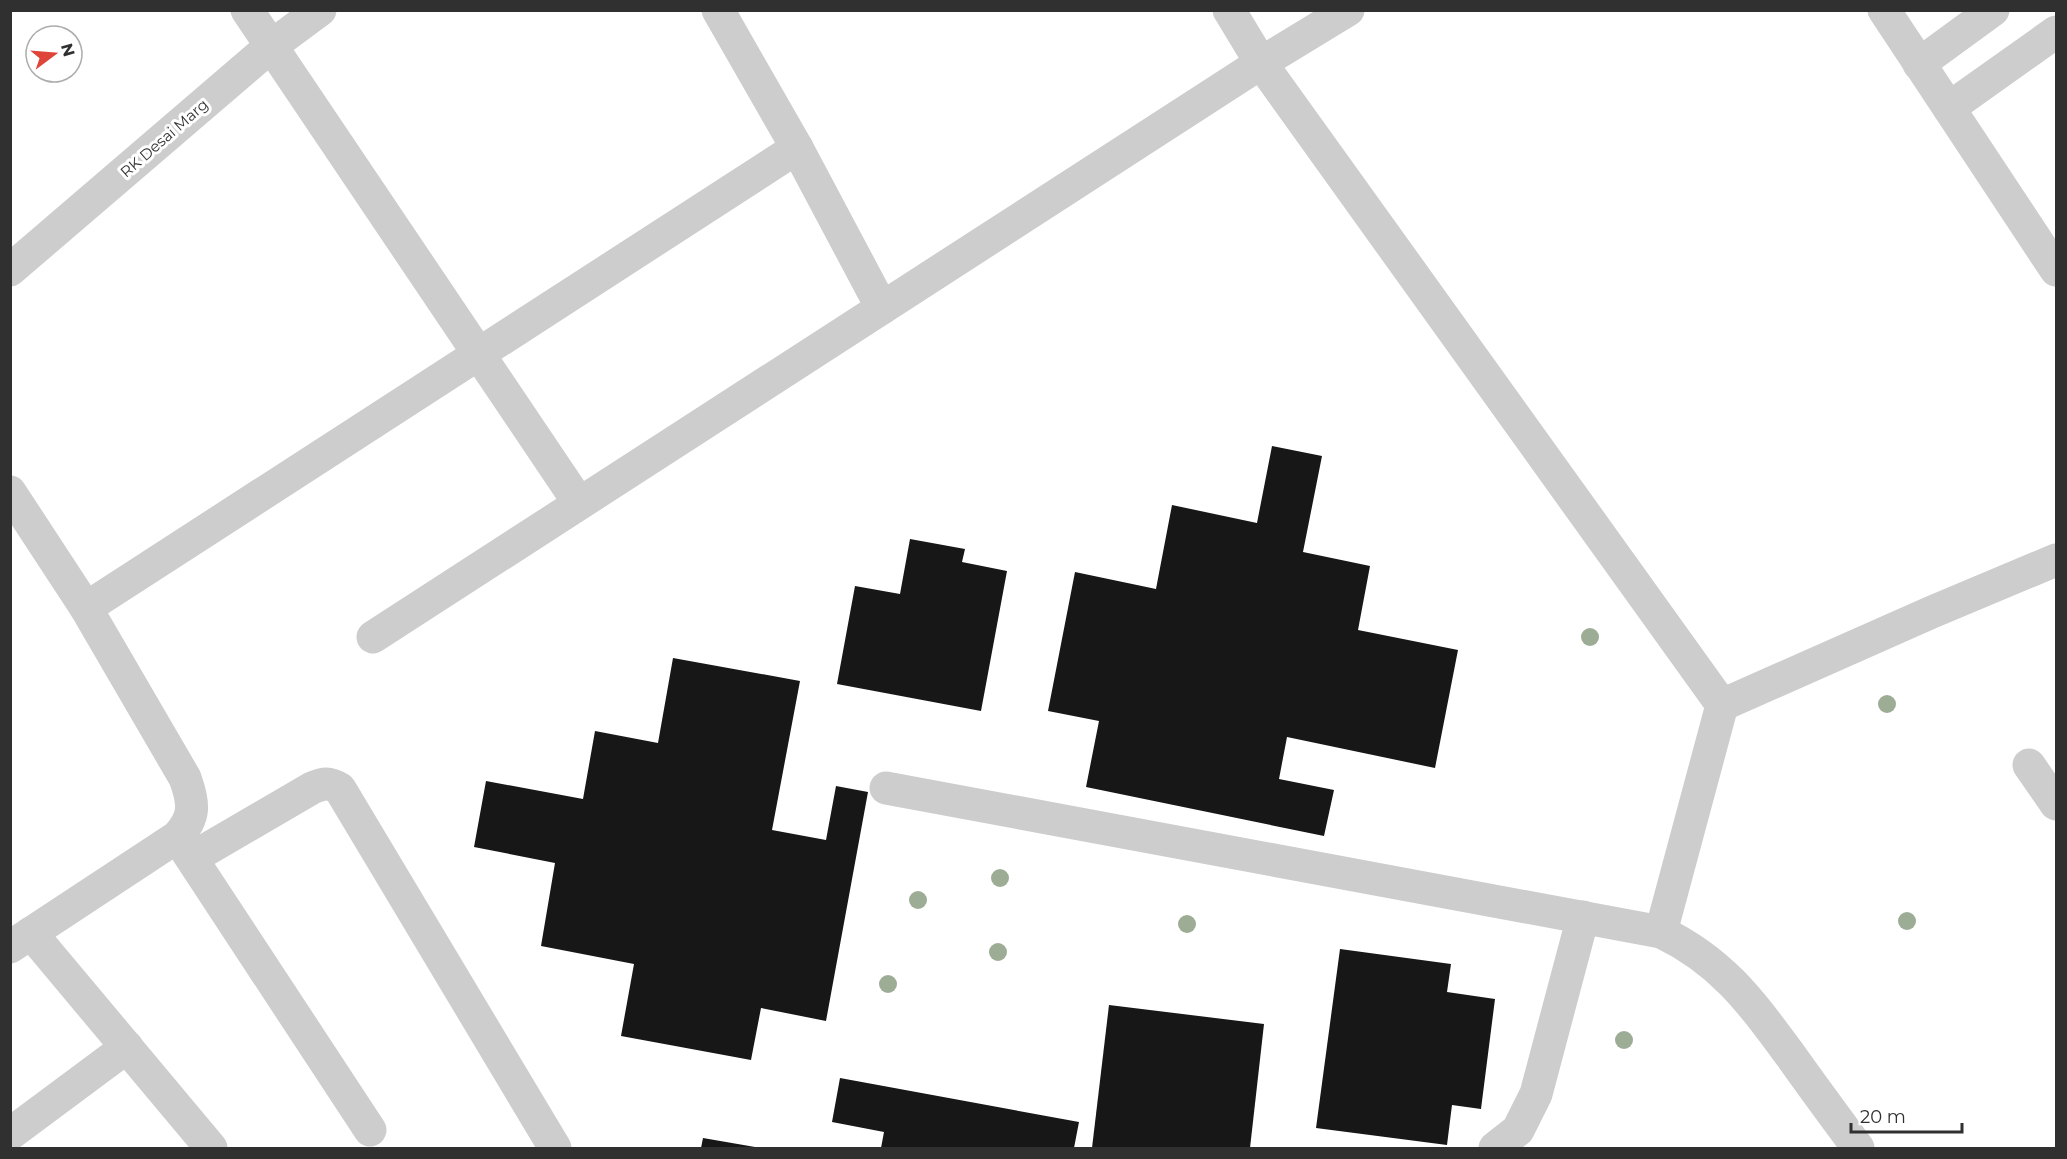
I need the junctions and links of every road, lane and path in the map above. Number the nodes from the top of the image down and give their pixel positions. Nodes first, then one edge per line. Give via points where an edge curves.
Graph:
1 (247, 10) edge
2 (321, 10) edge
3 (718, 10) edge
4 (1229, 10) edge
5 (1348, 10) edge
6 (1884, 10) edge
7 (1993, 10) edge
8 (2056, 32) edge
9 (270, 47) junction
10 (1261, 63) junction
11 (1919, 64) junction
12 (1949, 108) junction
13 (797, 148) junction
14 (10, 270) edge
15 (2056, 270) edge
16 (882, 308) junction
17 (477, 353) junction
18 (10, 492) edge
19 (579, 503) junction
20 (2056, 560) edge
21 (86, 608) junction
22 (373, 637) dead end
23 (1722, 705) junction
24 (2029, 765) dead end
25 (886, 788) dead end
26 (2056, 804) edge
27 (184, 848) junction
28 (1583, 917) junction
29 (1661, 932) junction
30 (21, 940) edge
31 (127, 1047) junction
32 (370, 1130) dead end
33 (10, 1134) edge
34 (202, 1145) edge
35 (555, 1149) edge
36 (1495, 1149) edge
37 (1858, 1149) edge

1 - 9 street
2 - 9 street, RK Desai Marg
3 - 13 street
4 - 10 street
5 - 10 street
6 - 11 street
7 - 11 street
8 - 12 street
9 - 14 street, RK Desai Marg
9 - 17 street
10 - 16 street
10 - 23 street
11 - 12 street
12 - 15 street
13 - 16 street
13 - 17 street
16 - 19 street
17 - 19 street
17 - 21 street
18 - 21 street
19 - 22 street
20 - 23 street
21 - 27 street via 185,778 192,799
23 - 29 street
24 - 26 street
25 - 28 street
27 - 30 street
27 - 32 street
27 - 35 street via 324,783 340,789
28 - 29 street
28 - 36 street via 1536,1094 1518,1130
29 - 37 street via 1688,945 1749,1000
30 - 31 street
31 - 33 street
31 - 34 street

